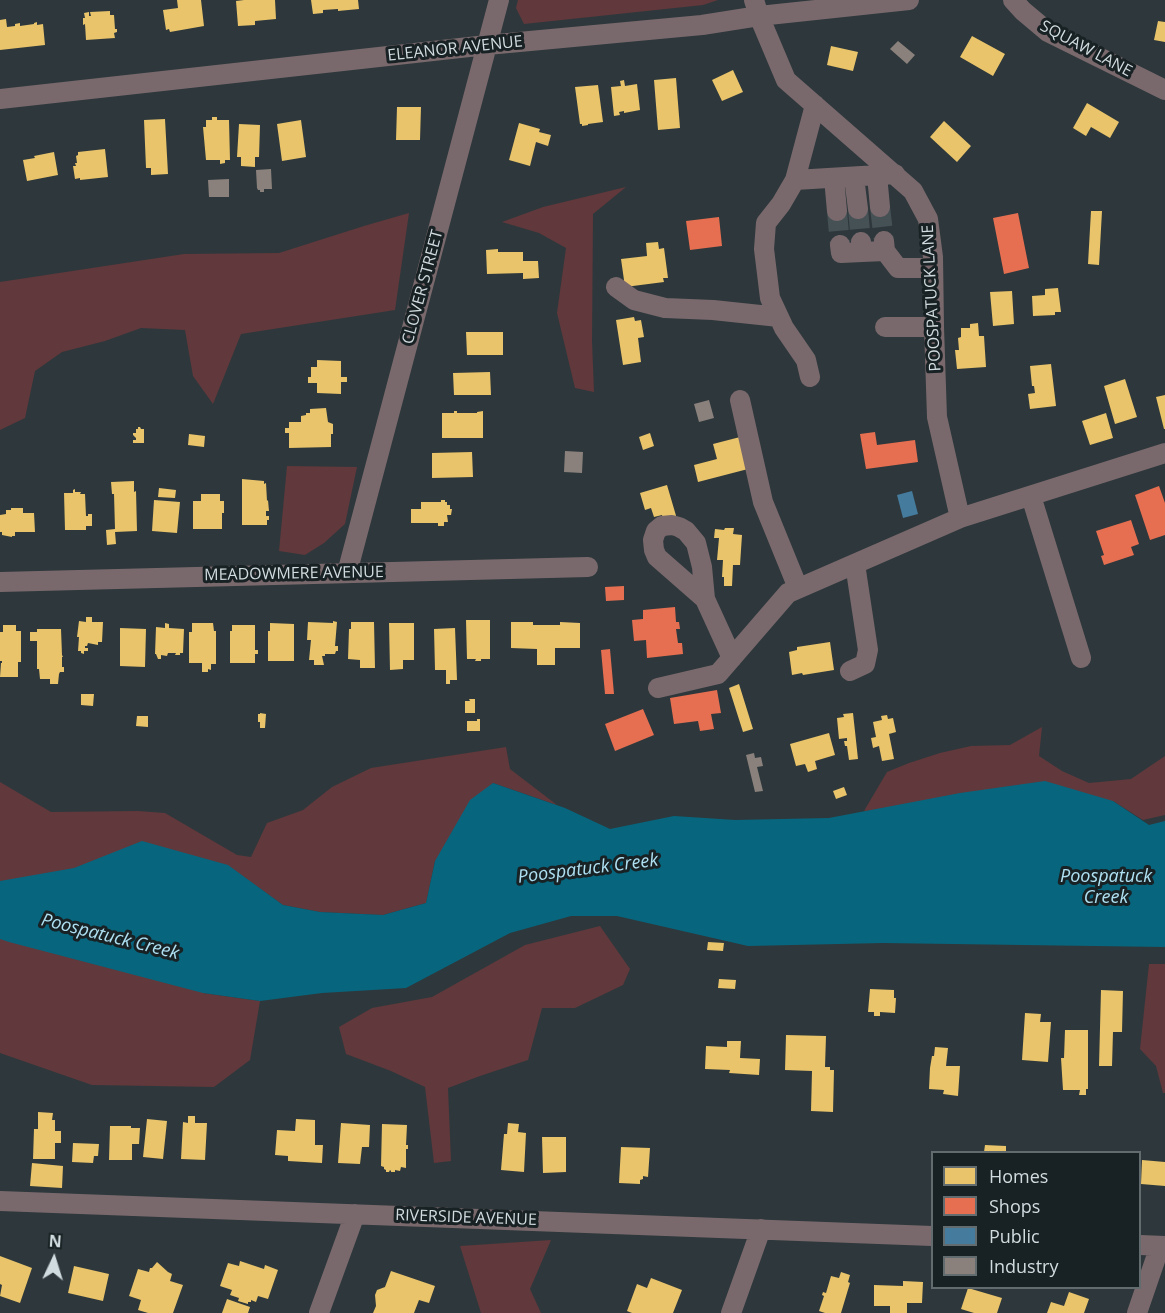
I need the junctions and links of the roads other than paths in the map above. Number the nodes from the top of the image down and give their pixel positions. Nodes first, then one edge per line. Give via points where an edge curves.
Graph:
1 (498, 0) edge
2 (909, 0) edge
3 (1013, 0) edge
4 (756, 8) edge
5 (487, 45) junction
6 (1165, 90) edge
7 (0, 99) edge
8 (815, 105) junction
9 (886, 175) junction
10 (854, 177) junction
11 (834, 178) junction
12 (795, 180) junction
13 (880, 207) tunnel mouth
14 (858, 209) tunnel mouth
15 (837, 211) tunnel mouth
16 (840, 245) dead end
17 (933, 268) junction
18 (616, 287) dead end
19 (779, 317) junction
20 (885, 327) dead end
21 (934, 327) junction
22 (810, 377) dead end
23 (740, 400) dead end
24 (1165, 453) edge
25 (1031, 496) junction
26 (960, 518) junction
27 (855, 564) junction
28 (588, 567) dead end
29 (346, 573) junction
30 (0, 582) edge
31 (793, 591) junction
32 (705, 599) dead end
33 (732, 658) junction
34 (1081, 658) dead end
35 (850, 670) dead end
36 (658, 688) dead end
37 (0, 1201) edge
38 (355, 1214) junction
39 (761, 1229) junction
40 (931, 1236) edge
41 (1141, 1245) edge
42 (1163, 1246) edge
43 (319, 1313) edge
44 (731, 1313) edge
45 (1137, 1313) edge

1 - 5 street, CLOVER STREET
2 - 4 street, ELEANOR AVENUE
3 - 6 street, SQUAW LANE via 1048,32
4 - 5 street, ELEANOR AVENUE via 702,24
4 - 8 street, POOSPATUCK LANE via 786,80
5 - 7 street, ELEANOR AVENUE
5 - 29 street, CLOVER STREET
8 - 9 street, POOSPATUCK LANE
8 - 12 street
9 - 10 street
9 - 13 street
9 - 17 street, POOSPATUCK LANE via 913,191 928,219
10 - 11 street
10 - 14 street
11 - 12 street
11 - 15 street
12 - 19 street via 766,223 764,249 771,298
16 - 17 street via 841,253 885,246 898,268
17 - 21 street, POOSPATUCK LANE
18 - 19 street via 634,300 665,308
19 - 22 street via 806,360
20 - 21 street
21 - 26 street, POOSPATUCK LANE via 937,417
23 - 31 street via 763,502
24 - 25 street
25 - 26 street
25 - 34 street
26 - 27 street
27 - 31 street
27 - 35 street via 868,650 865,664
28 - 29 street, MEADOWMERE AVENUE
29 - 30 street, MEADOWMERE AVENUE
31 - 33 street
32 - 33 street
33 - 36 street via 718,674
37 - 38 street, RIVERSIDE AVENUE
38 - 39 street, RIVERSIDE AVENUE
38 - 43 street
39 - 40 street, RIVERSIDE AVENUE
39 - 44 street
41 - 42 street
42 - 45 street

